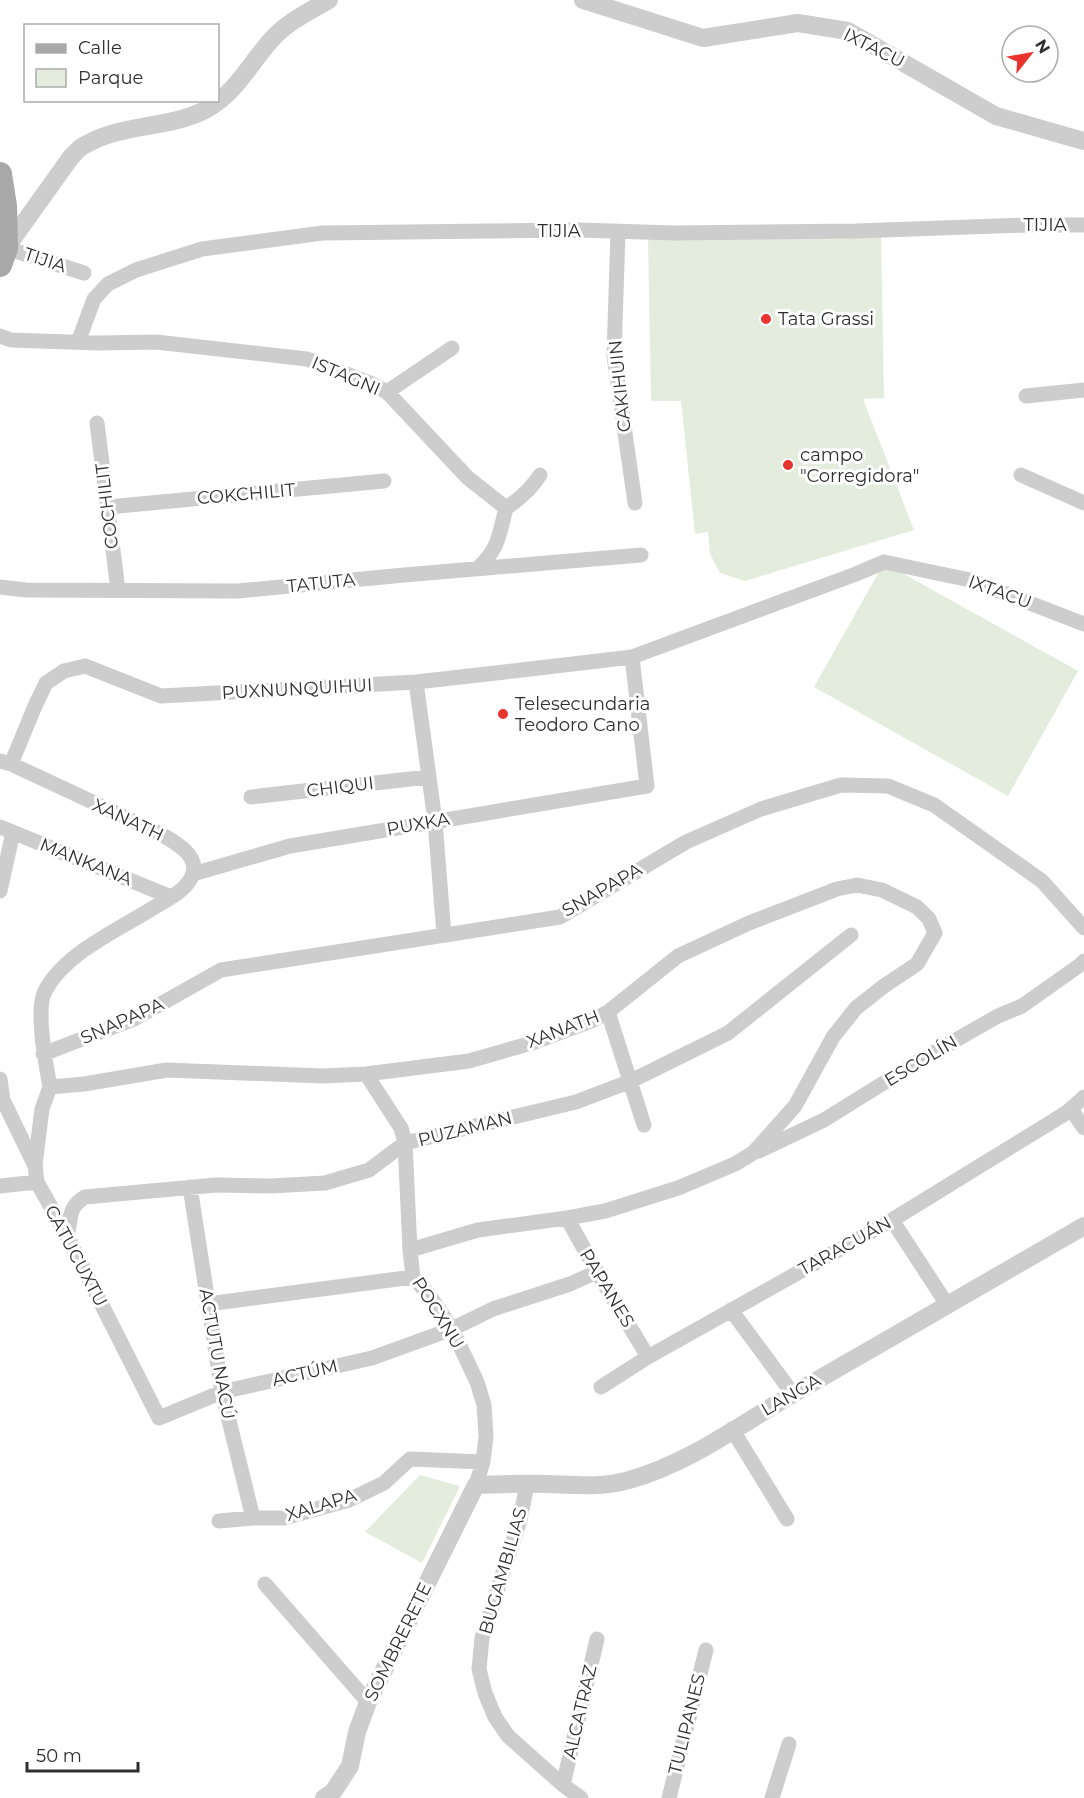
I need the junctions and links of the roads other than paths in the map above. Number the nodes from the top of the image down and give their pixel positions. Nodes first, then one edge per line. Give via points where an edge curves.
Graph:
1 (328, 0) edge
2 (583, 0) edge
3 (219, 100) edge
4 (217, 102) edge
5 (1084, 141) edge
6 (0, 174) edge
7 (1084, 225) edge
8 (618, 232) junction
9 (3, 257) edge
10 (84, 273) dead end
11 (0, 336) edge
12 (78, 342) junction
13 (452, 348) dead end
14 (1084, 390) edge
15 (387, 392) junction
16 (1026, 396) dead end
17 (97, 423) dead end
18 (540, 475) dead end
19 (1021, 475) dead end
20 (384, 481) dead end
21 (635, 503) dead end
22 (1084, 503) edge
23 (108, 507) junction
24 (506, 508) junction
25 (641, 555) dead end
26 (477, 569) junction
27 (0, 587) edge
28 (118, 590) junction
29 (1084, 624) edge
30 (638, 655) junction
31 (416, 682) junction
32 (5, 763) edge
33 (428, 777) junction
34 (251, 797) dead end
35 (435, 821) junction
36 (6, 830) edge
37 (193, 874) junction
38 (0, 891) edge
39 (171, 897) junction
40 (1084, 928) edge
41 (444, 935) junction
42 (851, 935) dead end
43 (1084, 961) edge
44 (608, 1011) junction
45 (43, 1054) junction
46 (366, 1074) junction
47 (0, 1079) edge
48 (631, 1081) junction
49 (50, 1087) junction
50 (1084, 1097) edge
51 (1071, 1109) junction
52 (644, 1125) dead end
53 (1084, 1128) edge
54 (405, 1143) junction
55 (753, 1153) junction
56 (34, 1165) junction
57 (37, 1182) junction
58 (0, 1186) edge
59 (190, 1187) junction
60 (567, 1218) junction
61 (892, 1220) junction
62 (1084, 1226) edge
63 (67, 1236) junction
64 (410, 1250) junction
65 (597, 1272) junction
66 (413, 1277) junction
67 (207, 1304) junction
68 (948, 1306) junction
69 (731, 1310) junction
70 (452, 1329) junction
71 (648, 1357) junction
72 (601, 1387) dead end
73 (222, 1392) junction
74 (793, 1394) junction
75 (159, 1418) joint
76 (732, 1429) junction
77 (483, 1462) junction
78 (526, 1484) junction
79 (476, 1485) junction
80 (253, 1518) junction
81 (787, 1519) dead end
82 (219, 1521) dead end
83 (265, 1584) dead end
84 (597, 1639) dead end
85 (706, 1650) dead end
86 (368, 1702) junction
87 (789, 1744) dead end
88 (563, 1785) junction
89 (324, 1798) edge
90 (581, 1798) edge
91 (669, 1798) edge
92 (772, 1798) edge

1 - 3 street via 273,37
2 - 5 street, IXTACU via 703,38 798,23 848,31 996,116
4 - 9 street via 190,117 83,145
6 - 9 main road via 5,206
7 - 8 street, TIJIA
8 - 12 street, TIJIA via 323,233 202,249 136,270 108,284 94,299
8 - 21 street, CAKIHUIN via 614,356
9 - 10 street, TIJIA
11 - 12 street, ISTAGNI via 11,340
12 - 15 street, ISTAGNI via 156,342 307,358
13 - 15 street
14 - 16 street
15 - 24 street, ISTAGNI via 468,478
17 - 23 street, COCHILIT
18 - 24 street via 521,498
19 - 22 street
20 - 23 street, COKCHILIT
23 - 28 street, COCHILIT
24 - 26 street via 497,546
25 - 26 street, TATUTA
26 - 28 street, TATUTA via 238,591
27 - 28 street, TATUTA
29 - 30 street, IXTACU via 970,580 884,562
30 - 31 street, PUXNUNQUIHUI
30 - 35 street, PUXKA via 646,786
31 - 32 street, PUXNUNQUIHUI via 161,696 85,666 64,671 46,683
31 - 33 street
32 - 37 street, XANATH via 181,845 192,860
33 - 34 street, CHIQUI
33 - 35 street
35 - 37 street, PUXKA via 290,846
35 - 41 street
36 - 38 street
36 - 39 street, MANKANA
37 - 39 street
39 - 45 street via 84,950 56,975 44,993
40 - 41 street, SNAPAPA via 1042,881 934,805 888,786 841,785 761,809 686,842 560,917
41 - 45 street, SNAPAPA via 221,970 134,1019
42 - 48 street, PUZAMAN via 728,1033
43 - 55 street, ESCOLÍN via 1022,1006 919,1061 824,1120
44 - 46 street, XANATH via 534,1042 469,1061
44 - 48 street
44 - 55 street, XANATH via 678,956 837,889 856,885 882,890 918,908 935,933 917,964 856,1008 833,1037 795,1106
45 - 49 street
46 - 49 street, XANATH via 167,1070
46 - 54 street, POCXNU via 401,1128
47 - 56 street via 3,1100
48 - 52 street
48 - 54 street, PUZAMAN via 576,1102
49 - 56 street, CATUCUXTU via 42,1109
50 - 51 street, TARACUÁN
51 - 53 street
51 - 61 street, TARACUÁN
54 - 59 street, PUZAMAN via 369,1170 325,1183
54 - 64 street, POCXNU
55 - 60 street, XANATH via 678,1188 605,1211
56 - 57 street, CATUCUXTU
57 - 58 street
57 - 63 street, CATUCUXTU
59 - 63 street, PUZAMAN via 85,1197 72,1210
59 - 67 street, ACTUTU NACÚ
60 - 64 street, XANATH via 478,1230
60 - 65 street, PAPANES
61 - 68 street
61 - 69 street, TARACUÁN
62 - 68 street, LANGA
63 - 75 street, CATUCUXTU
64 - 66 street, POCXNU
65 - 70 street via 494,1309
65 - 71 street, PAPANES
66 - 67 street
66 - 70 street, POCXNU
67 - 73 street, ACTUTU NACÚ
68 - 74 street, LANGA
69 - 71 street, TARACUÁN
69 - 74 street
70 - 73 street, ACTÚM via 372,1358
70 - 77 street, POCXNU via 484,1404
71 - 72 street, TARACUÁN
73 - 75 street, ACTÚM
73 - 80 street, ACTUTU NACÚ
74 - 76 street, LANGA
76 - 78 street, LANGA via 702,1450 630,1480 609,1485
76 - 81 street
77 - 79 street, POCXNU
77 - 80 street, XALAPA via 410,1459 384,1483 349,1500 284,1518
78 - 79 street, LANGA
78 - 88 street, BUGAMBILIAS via 520,1520 482,1638 479,1669 491,1709 508,1736
79 - 86 street, SOMBRERETE
80 - 82 street, XALAPA
83 - 86 street
84 - 88 street, ALCATRAZ
85 - 91 street, TULIPANES
86 - 89 street, SOMBRERETE via 350,1766 333,1792
87 - 92 street
88 - 90 street, BUGAMBILIAS

